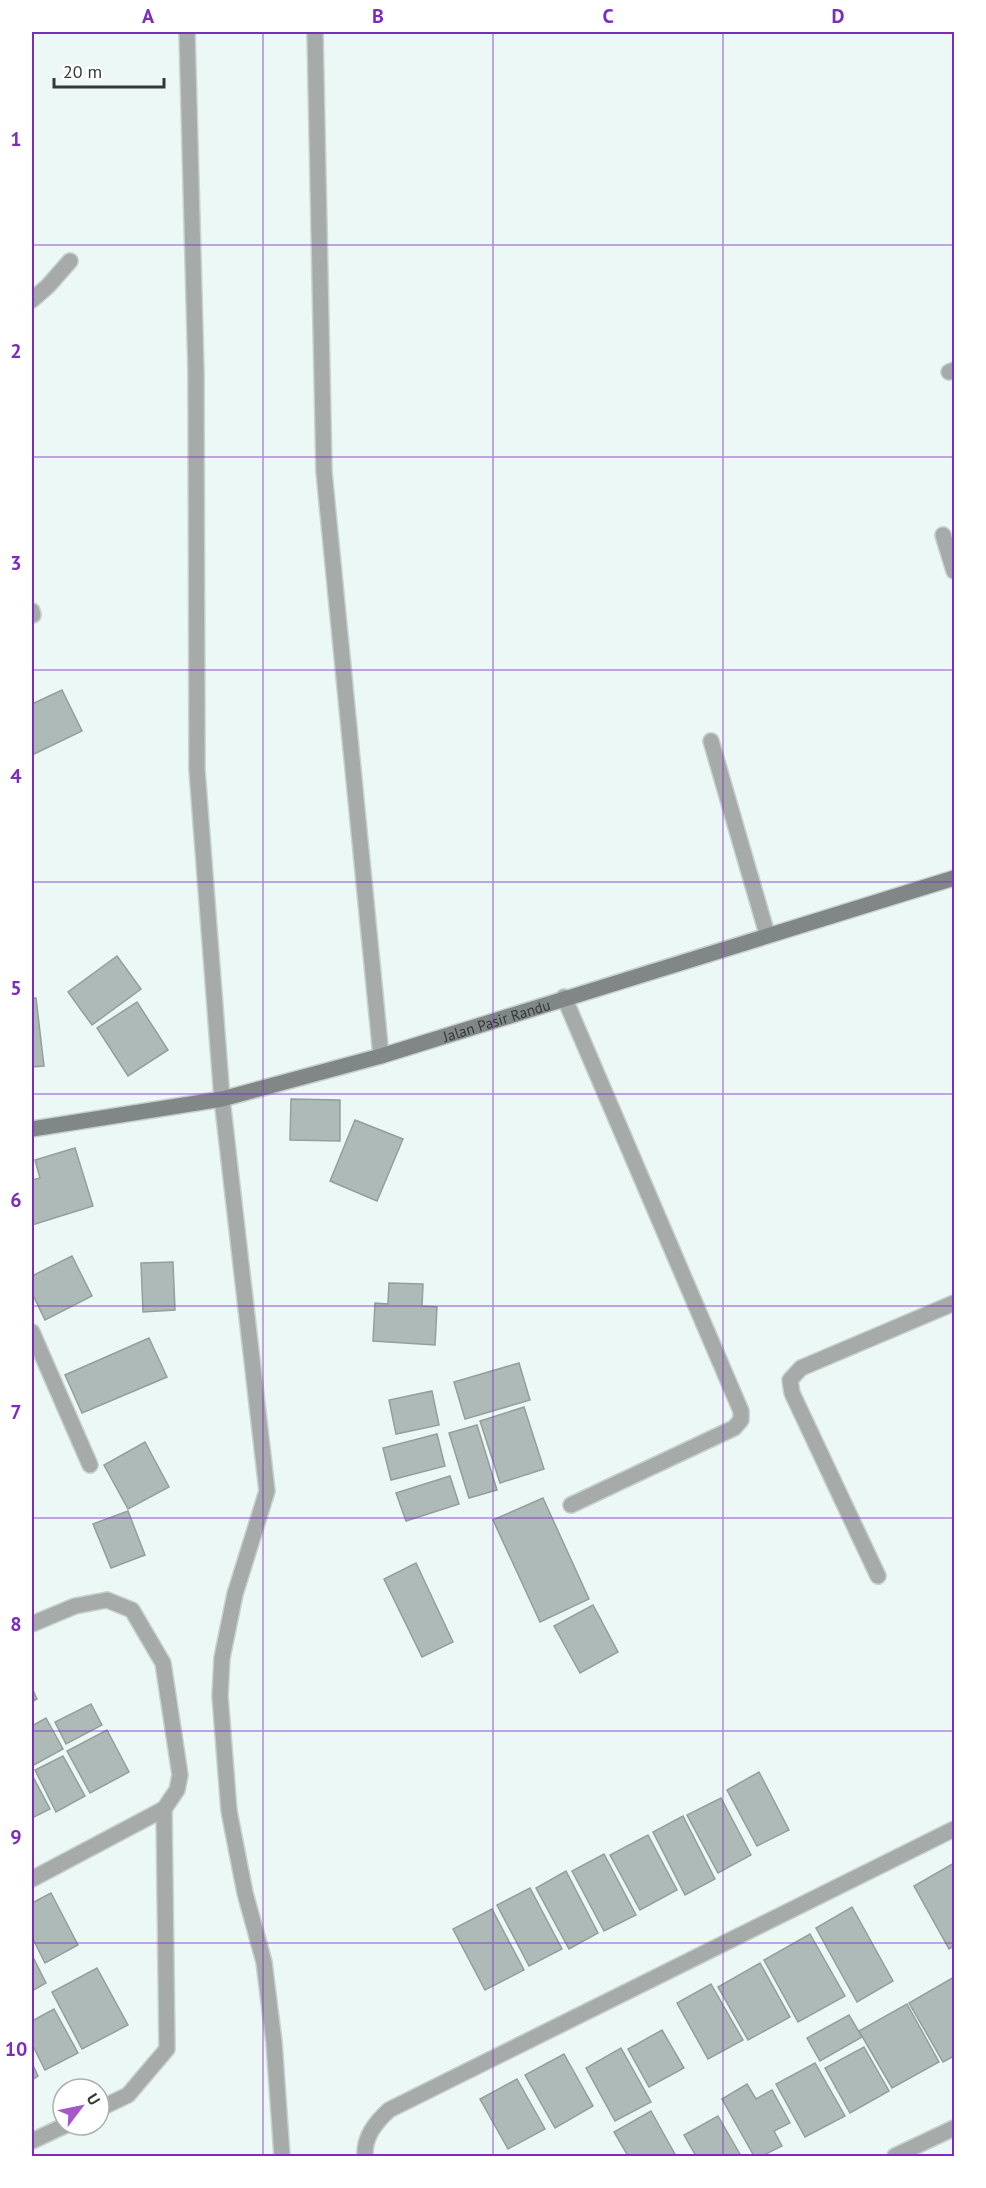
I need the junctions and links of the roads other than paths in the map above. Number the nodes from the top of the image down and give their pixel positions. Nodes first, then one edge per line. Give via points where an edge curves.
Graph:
1 (187, 32) edge
2 (315, 32) edge
3 (70, 261) dead end
4 (32, 300) edge
5 (943, 535) dead end
6 (954, 571) edge
7 (711, 741) dead end
8 (954, 878) edge
9 (766, 934) junction
10 (564, 997) junction
11 (381, 1056) junction
12 (222, 1099) junction
13 (32, 1129) edge
14 (954, 1303) edge
15 (32, 1332) edge
16 (90, 1465) dead end
17 (571, 1504) dead end
18 (878, 1576) dead end
19 (32, 1624) edge
20 (164, 1809) junction
21 (954, 1829) edge
22 (32, 1879) edge
23 (111, 2103) edge
24 (954, 2128) edge
25 (51, 2132) edge
26 (32, 2142) edge
27 (282, 2157) edge
28 (365, 2157) edge
29 (895, 2157) edge

1 - 12 street via 196,372 197,770
2 - 11 street via 324,472
3 - 4 street
5 - 6 street
7 - 9 street
8 - 9 main road, Jalan Pasir Randu
9 - 10 main road, Jalan Pasir Randu
10 - 11 main road, Jalan Pasir Randu
10 - 17 street via 741,1412 741,1420 734,1428
11 - 12 main road, Jalan Pasir Randu
12 - 13 main road, Jalan Pasir Randu
12 - 27 street via 267,1491 233,1603 222,1658 220,1696 230,1820 244,1893 264,1962
14 - 18 street via 801,1368 790,1380 792,1393
15 - 16 street
19 - 20 street via 75,1606 107,1600 132,1610 163,1663 180,1774 177,1790
20 - 22 street
20 - 23 street via 167,2049 128,2095
21 - 28 street via 389,2110 375,2123
24 - 29 street
25 - 26 street

